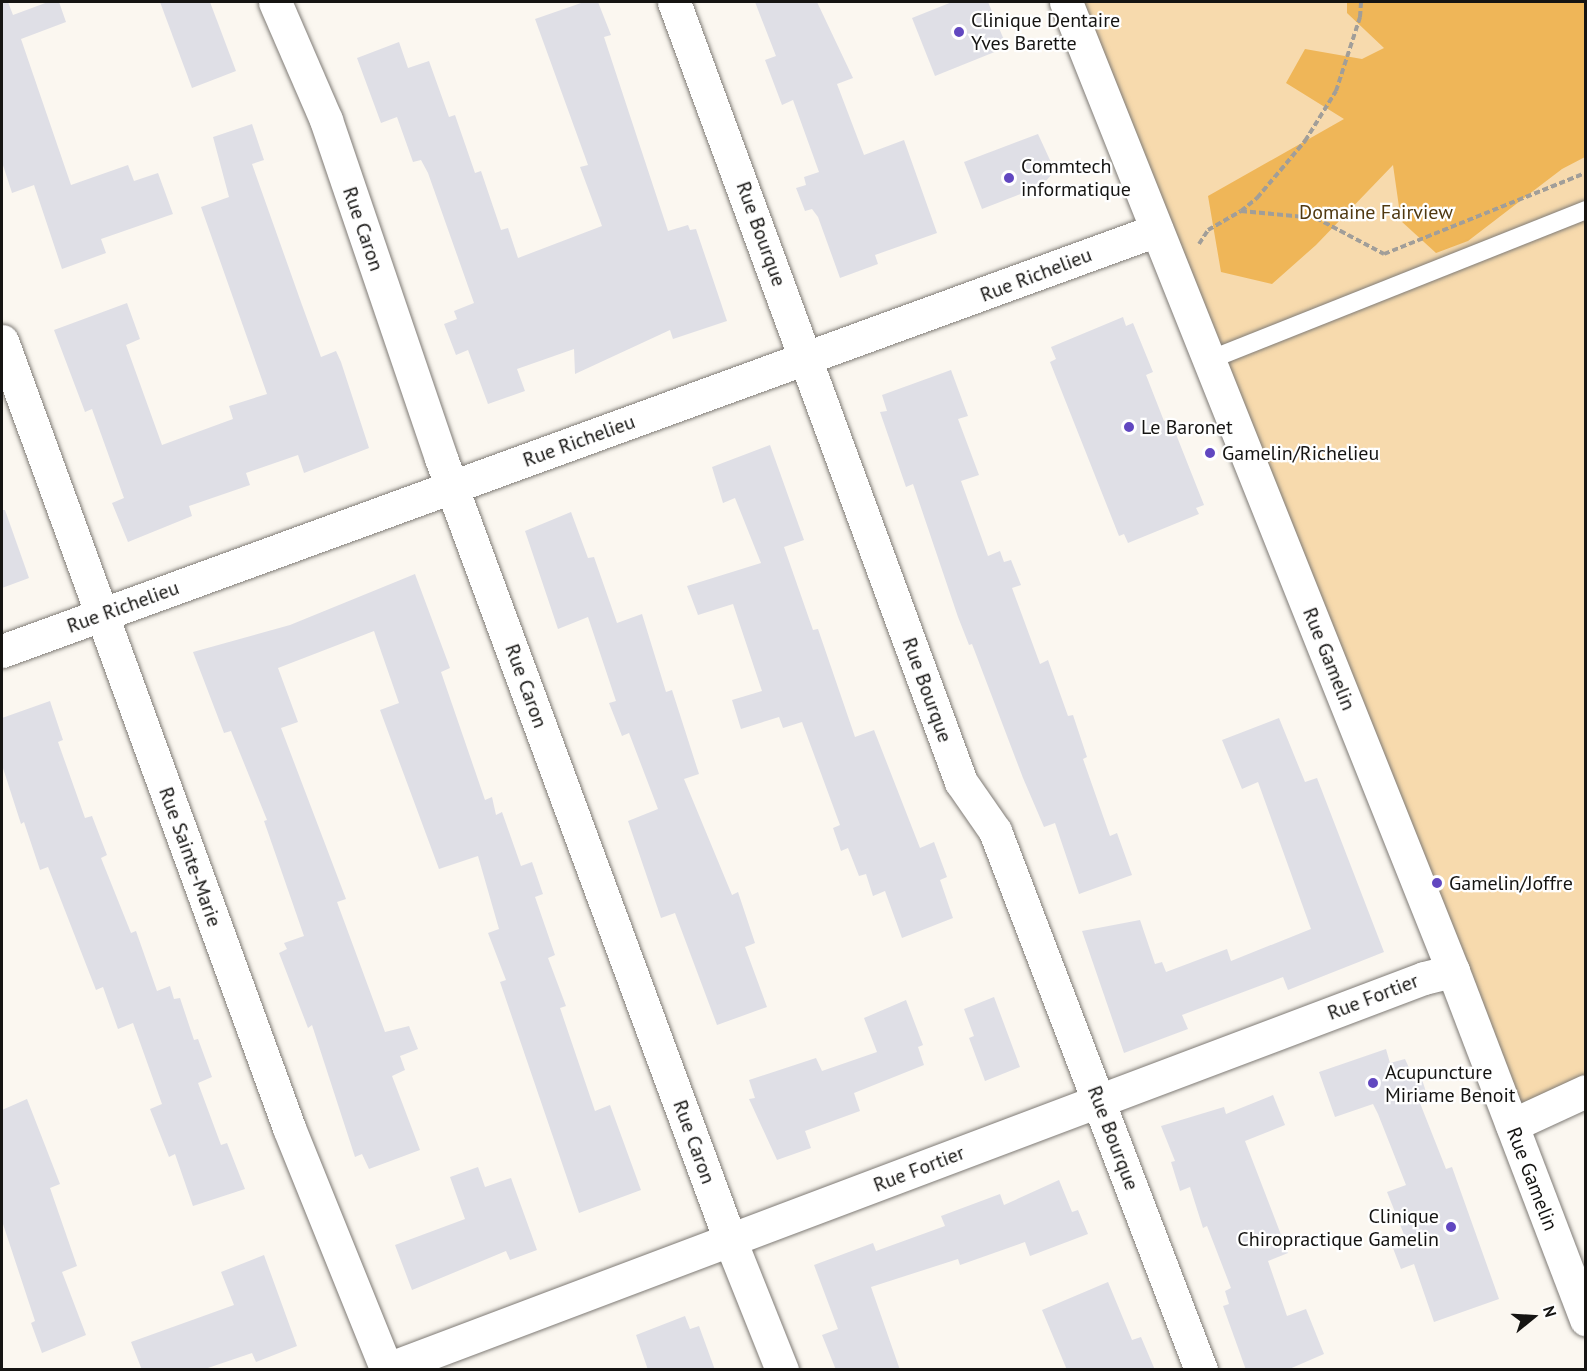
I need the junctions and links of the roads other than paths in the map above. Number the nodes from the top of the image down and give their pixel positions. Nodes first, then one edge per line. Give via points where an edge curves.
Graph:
1 (275, 2) edge
2 (675, 2) edge
3 (1066, 2) edge
4 (1586, 210) edge
5 (1157, 230) junction
6 (2, 341) edge
7 (807, 360) junction
8 (1209, 360) junction
9 (453, 485) junction
10 (102, 614) junction
11 (2, 651) edge
12 (1453, 971) junction
13 (1586, 1091) edge
14 (1099, 1101) junction
15 (1512, 1125) junction
16 (730, 1240) junction
17 (1586, 1319) edge
18 (386, 1369) edge
19 (782, 1370) edge
20 (1201, 1370) edge

1 - 9 street, Rue Caron via 326,120
2 - 7 street, Rue Bourque
3 - 5 street, Rue Gamelin
4 - 8 lane
5 - 7 street, Rue Richelieu
5 - 8 street, Rue Gamelin
6 - 10 street, Rue Sainte-Marie
7 - 9 street, Rue Richelieu
7 - 14 street, Rue Bourque via 961,782 995,831
8 - 12 street, Rue Gamelin
9 - 10 street, Rue Richelieu
9 - 16 street, Rue Caron
10 - 11 street, Rue Richelieu
10 - 18 street, Rue Sainte-Marie via 289,1128
12 - 14 street, Rue Fortier via 1424,978
12 - 15 street, Rue Gamelin
13 - 15 street
14 - 16 street, Rue Fortier
14 - 20 street, Rue Bourque
15 - 17 street, Rue Gamelin
16 - 18 street, Rue Fortier
16 - 19 street, Rue Caron

